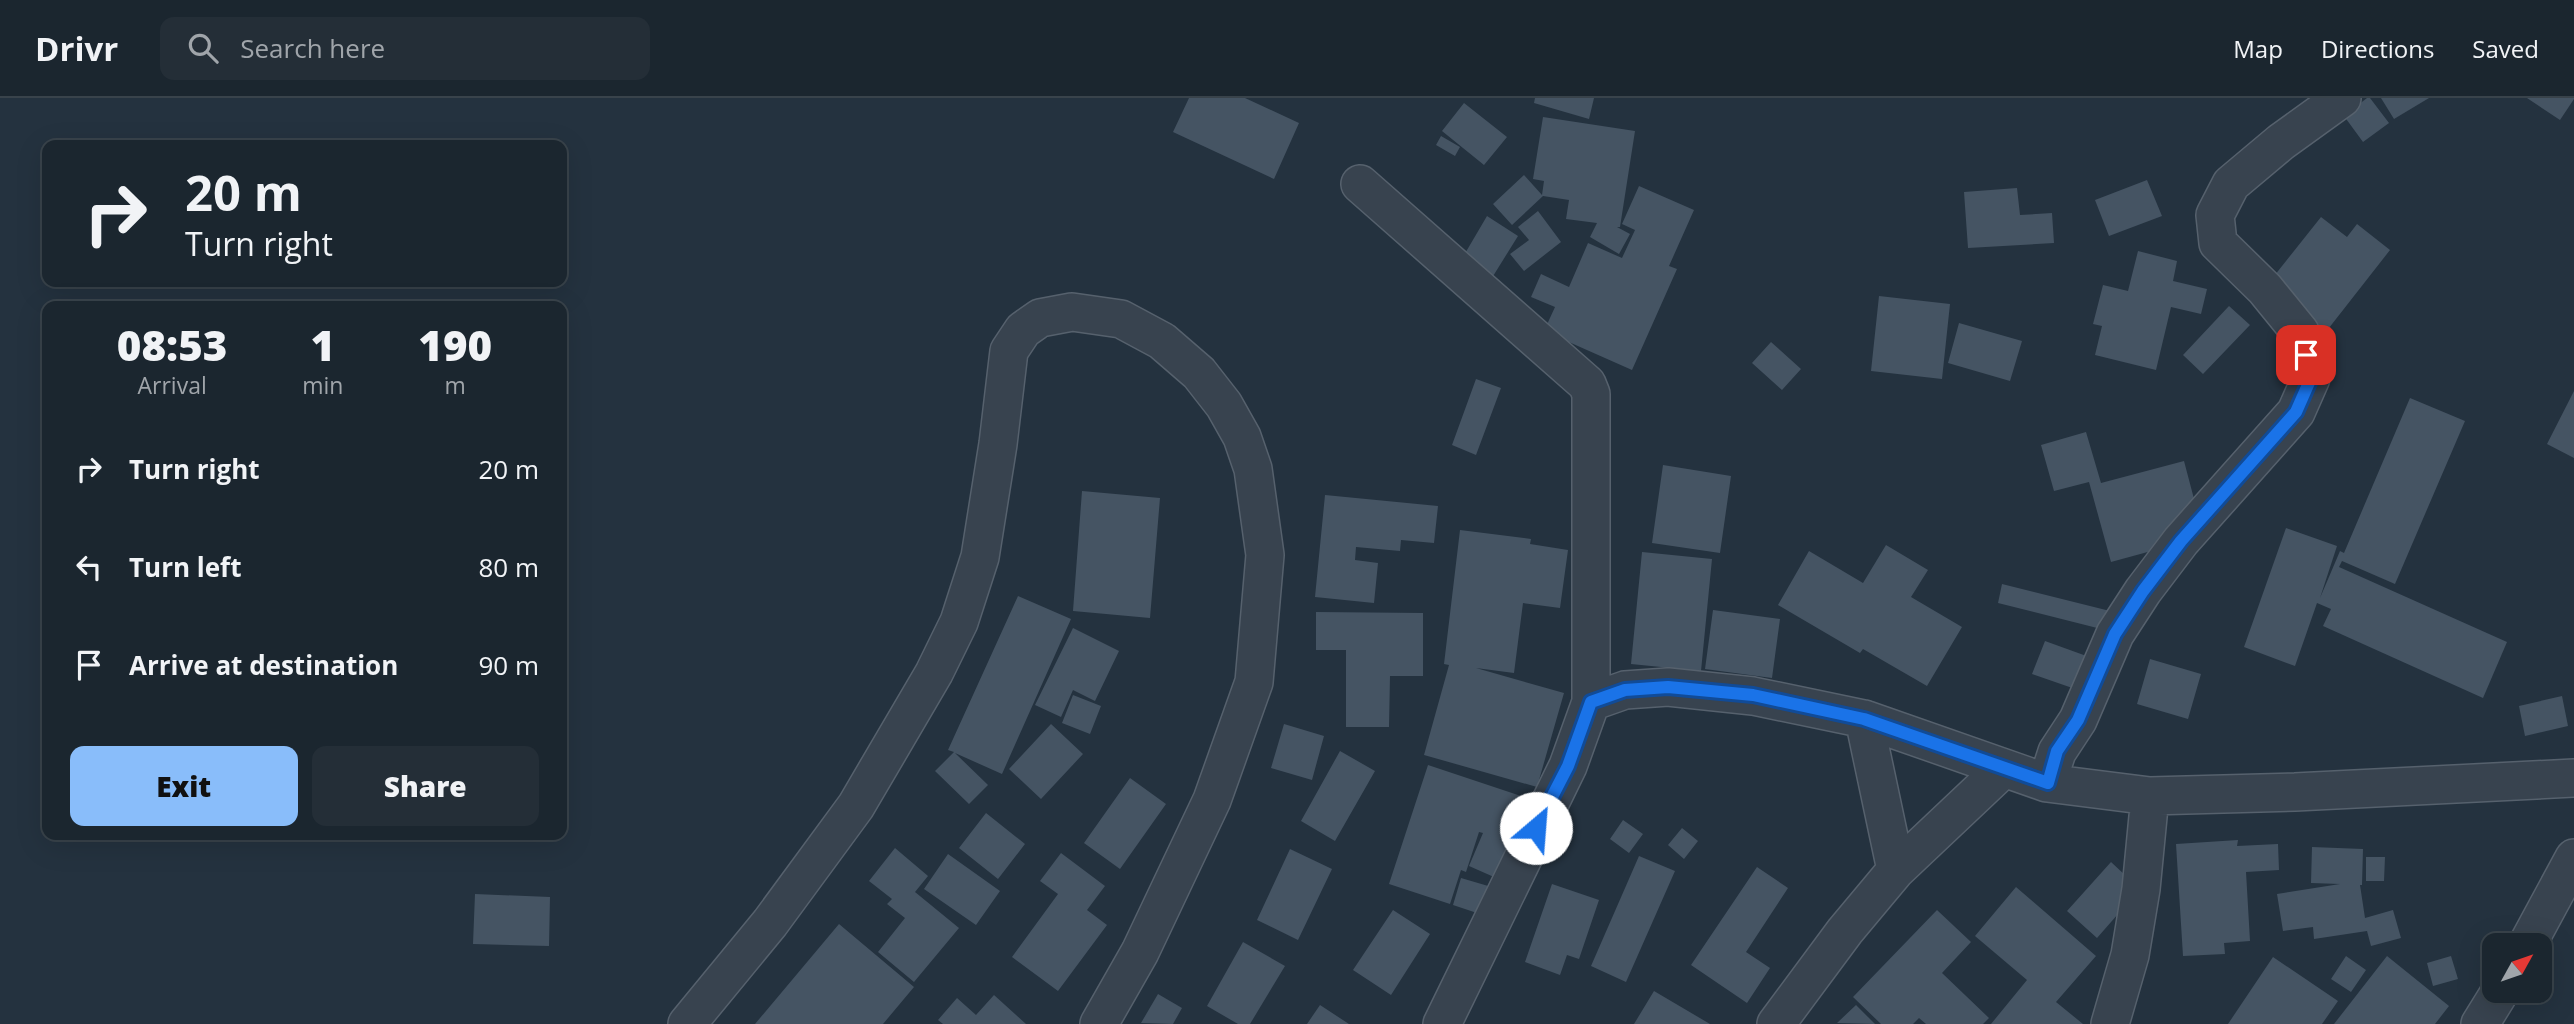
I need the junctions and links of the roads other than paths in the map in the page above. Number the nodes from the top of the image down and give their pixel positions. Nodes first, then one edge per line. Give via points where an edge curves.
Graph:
1 (2342, 98) edge
2 (1360, 184) dead end
3 (1591, 702) junction
4 (1864, 719) junction
5 (2004, 768) junction
6 (2574, 778) edge
7 (2048, 783) junction
8 (2150, 796) junction
9 (2574, 858) edge
10 (1896, 870) junction
11 (2533, 933) edge
12 (2493, 1003) edge
13 (687, 1024) edge
14 (1099, 1024) edge
15 (1442, 1024) edge
16 (1776, 1024) edge
17 (2110, 1024) edge
18 (2480, 1024) edge

1 - 7 street via 2231,184 2215,215 2218,243 2300,332 2311,378 2296,412 2181,541 2115,634 2078,720 2057,751
2 - 3 street via 1587,384 1591,394
3 - 4 street via 1625,690 1668,687 1753,695
3 - 15 street via 1568,766
4 - 5 street
4 - 10 street
5 - 7 street
5 - 10 street
6 - 8 street
7 - 8 street
8 - 17 street via 2130,955
9 - 11 street
10 - 16 street
12 - 18 street
13 - 14 street via 770,923 856,806 934,673 958,622 980,557 1009,351 1023,330 1040,318 1072,312 1121,319 1162,341 1199,373 1242,437 1253,469 1265,555 1254,682 1212,800 1140,952

